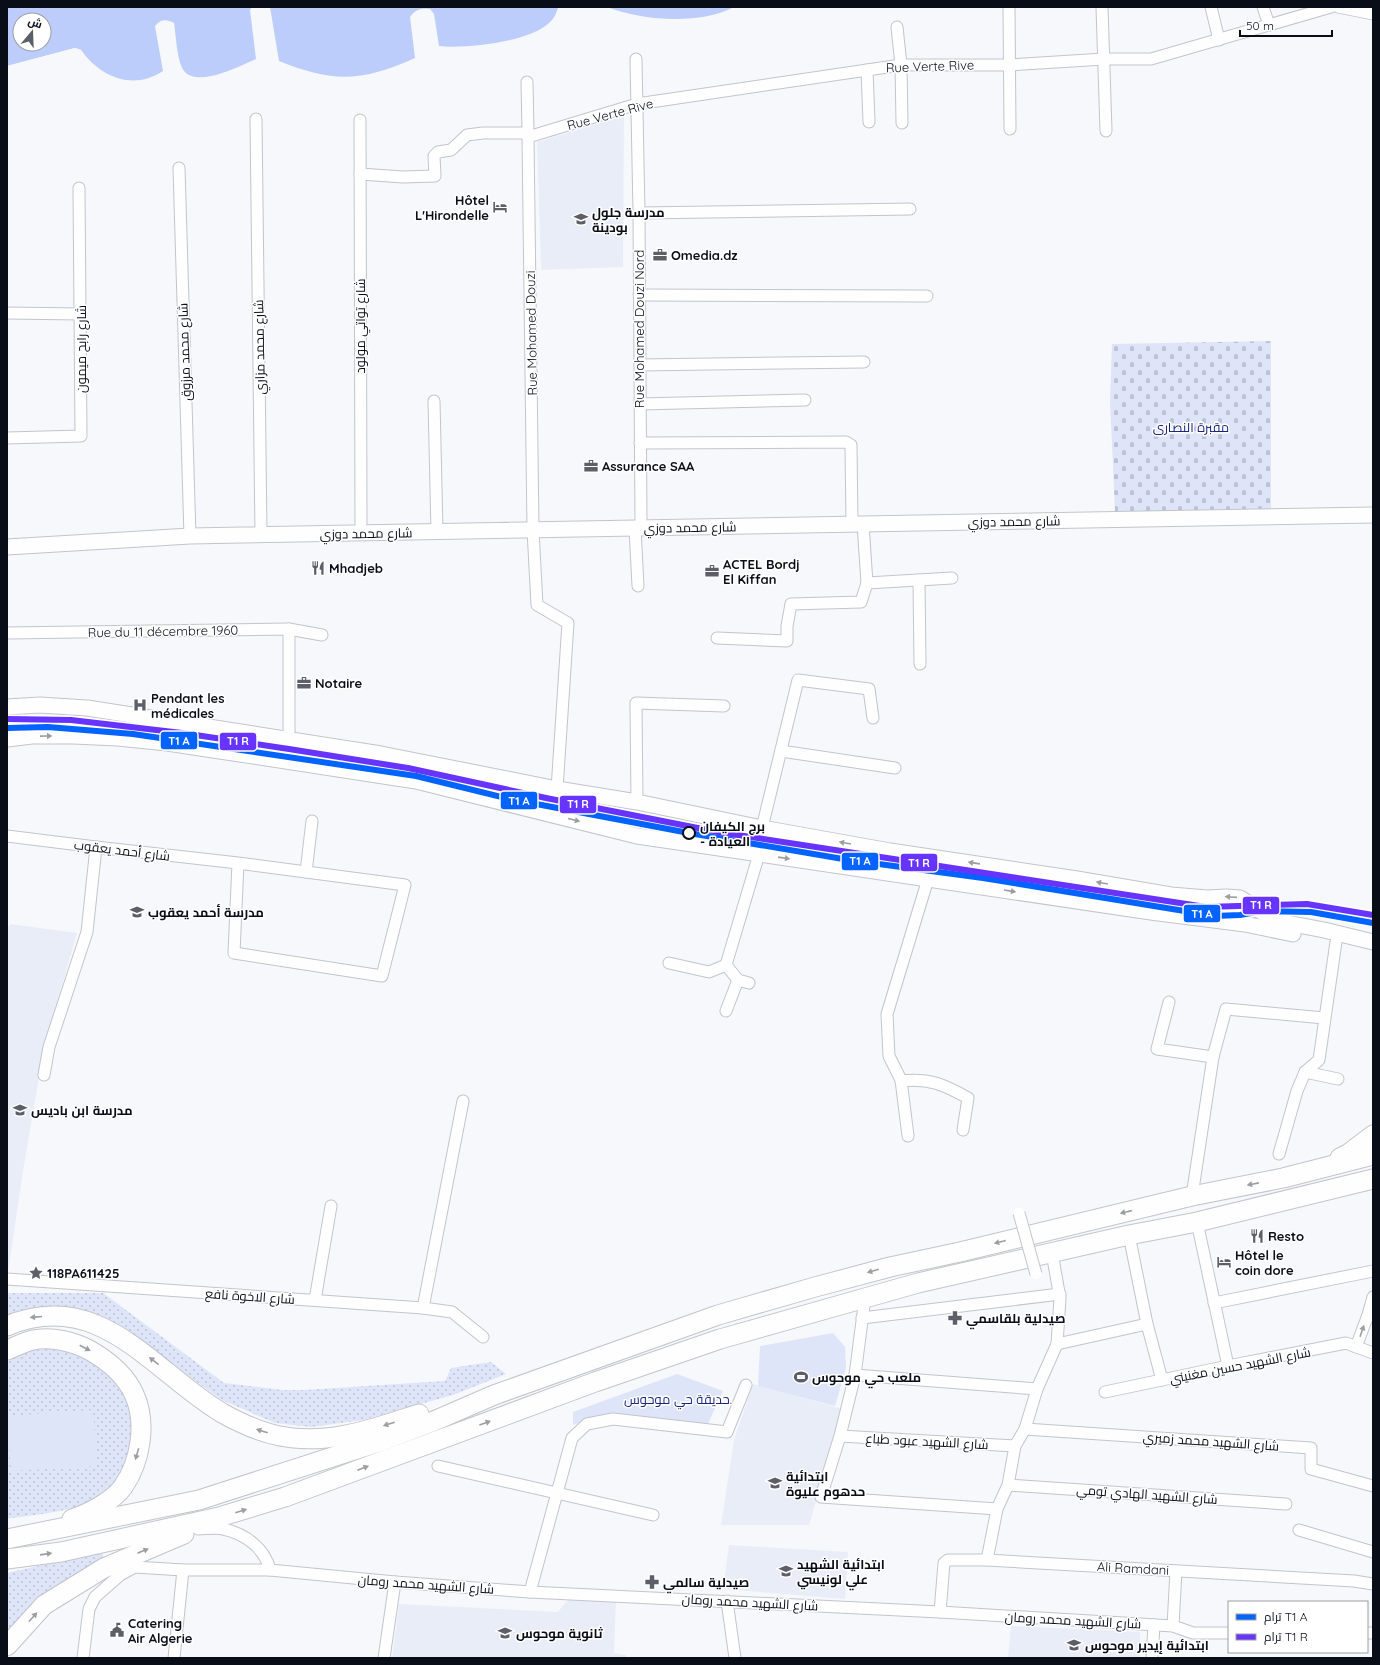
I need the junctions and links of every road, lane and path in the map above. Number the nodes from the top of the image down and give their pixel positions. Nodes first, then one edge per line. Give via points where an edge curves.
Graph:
1 (1009, 7) edge
2 (1102, 7) edge
3 (1211, 7) edge
4 (1263, 7) edge
5 (1331, 7) edge
6 (1338, 7) edge
7 (1373, 14) edge
8 (1269, 25) junction
9 (897, 27) dead end
10 (1218, 40) junction
11 (636, 59) dead end
12 (1104, 60) junction
13 (901, 65) junction
14 (1009, 65) junction
15 (867, 70) junction
16 (527, 82) dead end
17 (637, 104) junction
18 (256, 119) dead end
19 (360, 120) dead end
20 (869, 122) dead end
21 (902, 123) dead end
22 (1010, 129) dead end
23 (1106, 131) dead end
24 (528, 135) junction
25 (179, 168) dead end
26 (360, 174) junction
27 (79, 188) dead end
28 (910, 209) dead end
29 (639, 213) junction
30 (639, 295) junction
31 (927, 296) dead end
32 (7, 313) edge
33 (81, 314) junction
34 (864, 362) dead end
35 (640, 365) junction
36 (805, 400) dead end
37 (434, 401) dead end
38 (640, 404) junction
39 (7, 438) edge
40 (640, 443) junction
41 (1373, 515) edge
42 (858, 524) junction
43 (638, 528) junction
44 (533, 530) junction
45 (437, 532) junction
46 (361, 533) junction
47 (261, 535) junction
48 (190, 536) junction
49 (7, 547) edge
50 (952, 578) dead end
51 (919, 580) junction
52 (867, 583) junction
53 (638, 586) dead end
54 (288, 629) junction
55 (7, 633) edge
56 (320, 635) dead end
57 (717, 638) dead end
58 (920, 664) dead end
59 (724, 706) dead end
60 (7, 707) edge
61 (873, 718) dead end
62 (7, 739) edge
63 (289, 739) junction
64 (781, 751) junction
65 (895, 768) dead end
66 (557, 789) junction
67 (637, 802) junction
68 (312, 821) dead end
69 (762, 828) junction
70 (7, 836) edge
71 (96, 847) junction
72 (759, 854) junction
73 (238, 863) junction
74 (306, 872) junction
75 (928, 879) junction
76 (1336, 942) junction
77 (1373, 942) edge
78 (1373, 951) edge
79 (669, 964) dead end
80 (726, 965) junction
81 (738, 980) junction
82 (749, 983) dead end
83 (1169, 1002) dead end
84 (726, 1011) dead end
85 (1324, 1018) junction
86 (1213, 1057) junction
87 (1305, 1072) junction
88 (44, 1075) dead end
89 (1338, 1079) dead end
90 (901, 1081) junction
91 (463, 1100) dead end
92 (963, 1130) dead end
93 (1373, 1135) edge
94 (908, 1136) dead end
95 (1279, 1154) dead end
96 (1373, 1156) edge
97 (1283, 1178) junction
98 (1373, 1179) edge
99 (1192, 1196) junction
100 (331, 1206) dead end
101 (1019, 1213) dead end
102 (1197, 1222) junction
103 (1129, 1236) junction
104 (1052, 1253) junction
105 (1373, 1271) edge
106 (1036, 1274) dead end
107 (7, 1279) edge
108 (1060, 1294) junction
109 (1373, 1297) edge
110 (865, 1298) junction
111 (315, 1300) junction
112 (1214, 1303) junction
113 (423, 1308) junction
114 (1369, 1316) edge
115 (862, 1318) junction
116 (1148, 1324) junction
117 (7, 1326) edge
118 (483, 1337) dead end
119 (1057, 1344) junction
120 (1356, 1347) junction
121 (7, 1350) edge
122 (1373, 1354) edge
123 (1228, 1366) junction
124 (855, 1375) junction
125 (1162, 1380) junction
126 (746, 1385) dead end
127 (1037, 1389) junction
128 (1105, 1392) dead end
129 (494, 1396) junction
130 (1025, 1429) junction
131 (840, 1436) junction
132 (1015, 1446) junction
133 (438, 1466) dead end
134 (1008, 1485) junction
135 (1373, 1486) edge
136 (557, 1494) junction
137 (1286, 1504) dead end
138 (997, 1509) junction
139 (653, 1514) dead end
140 (219, 1517) junction
141 (198, 1529) junction
142 (1299, 1530) dead end
143 (7, 1539) edge
144 (1373, 1552) edge
145 (7, 1559) edge
146 (987, 1560) junction
147 (183, 1570) junction
148 (270, 1570) junction
149 (1176, 1571) junction
150 (395, 1582) junction
151 (1373, 1584) edge
152 (530, 1592) junction
153 (727, 1601) junction
154 (940, 1612) junction
155 (1154, 1625) junction
156 (1173, 1626) junction
157 (1228, 1633) edge
158 (7, 1646) edge
159 (83, 1658) edge
160 (174, 1658) edge
161 (384, 1658) edge
162 (735, 1658) edge
163 (1152, 1658) edge

1 - 14 street
2 - 12 street
3 - 10 street
4 - 8 street
5 - 8 street, Rue Verte Rive
6 - 7 street
8 - 10 street, Rue Verte Rive
9 - 13 street
10 - 12 street, Rue Verte Rive via 1151,59
11 - 17 street, Rue Mohamed Douzi Nord
12 - 14 street, Rue Verte Rive
12 - 23 street
13 - 14 street, Rue Verte Rive
13 - 15 street, Rue Verte Rive
13 - 21 street
14 - 22 street
15 - 17 street, Rue Verte Rive
15 - 20 street
16 - 24 street, Rue Mohamed Douzi
17 - 24 street, Rue Verte Rive
17 - 29 street, Rue Mohamed Douzi Nord
18 - 47 street, شارع محمد مزاري
19 - 26 street, شارع تواتي مولود
24 - 26 street, Rue Verte Rive via 467,134 451,150 438,152 434,156 435,176
24 - 44 street, Rue Mohamed Douzi
25 - 48 street, شارع محمد مرزوق
26 - 46 street, شارع تواتي مولود
27 - 33 street, شارع رابح ميمون
28 - 29 street
29 - 30 street, Rue Mohamed Douzi Nord
30 - 31 street
30 - 35 street, Rue Mohamed Douzi Nord
32 - 33 street
33 - 39 street, شارع رابح ميمون via 81,436
34 - 35 street
35 - 38 street, Rue Mohamed Douzi Nord
36 - 38 street
37 - 45 street
38 - 40 street, Rue Mohamed Douzi Nord
40 - 42 street via 846,442 851,445
40 - 43 street, Rue Mohamed Douzi Nord
41 - 42 main road, شارع محمد دوزي
42 - 43 main road, شارع محمد دوزي
42 - 52 street
43 - 44 main road, شارع محمد دوزي
43 - 53 street, Rue Mohamed Douzi Nord
44 - 45 main road, شارع محمد دوزي
44 - 66 street, Rue Mohamed Douzi via 537,605 568,623
45 - 46 main road, شارع محمد دوزي
46 - 47 main road, شارع محمد دوزي
47 - 48 main road, شارع محمد دوزي
48 - 49 main road, شارع محمد دوزي
50 - 51 street
51 - 52 street
51 - 58 street
52 - 57 street via 861,602 792,604 787,626 787,641
54 - 55 street, Rue du 11 décembre 1960
54 - 56 street, Rue du 11 décembre 1960
54 - 63 street
59 - 67 street via 636,703
60 - 63 main road via 40,704 87,708
61 - 64 street via 869,689 798,680
62 -> 72 main road via 32,736 118,738 220,751 416,781 637,836
63 - 66 main road
64 - 65 street
64 - 69 street
66 - 67 main road
67 - 69 main road
68 - 74 street
77 -> 69 main road via 1282,922 1240,898 1171,895 890,851
70 - 71 street, شارع أحمد يعقوب
71 - 73 street, شارع أحمد يعقوب
71 - 88 street via 86,932 49,1047
72 -> 75 main road
72 - 80 street
73 - 74 street, شارع أحمد يعقوب
73 - 74 street, شارع أحمد يعقوب via 234,953 382,976 405,885
75 -> 76 main road via 1245,924
75 - 90 street via 886,1014 889,1056
76 - 78 main road
76 - 85 street
79 - 80 street via 709,972
80 - 81 street
81 - 82 street
81 - 84 street
83 - 86 street via 1157,1049
85 - 86 street via 1226,1009
85 - 87 street via 1319,1060
86 - 99 street
87 - 89 street
87 - 95 street
90 - 92 street via 919,1079 947,1086 968,1098
90 - 94 street
91 - 113 street
93 - 97 highway via 1348,1154
96 - 97 highway
97 -> 99 highway
98 - 102 highway
99 -> 129 highway via 890,1267 726,1313
100 - 111 street
101 - 106 street, bridge
102 - 103 highway
102 - 112 street
103 - 104 highway
103 - 116 street
104 - 108 street
104 - 110 highway via 918,1283
105 - 112 street
107 - 111 street, شارع الاخوة نافع
108 - 115 street
108 - 119 street
109 - 114 street
110 - 115 street
140 -> 110 highway via 285,1497 595,1382 720,1339
111 - 113 street, شارع الاخوة نافع
112 - 123 street
113 - 118 street, شارع الاخوة نافع via 452,1312
120 -> 114 street
115 - 124 street
116 - 119 street
116 - 125 street
129 -> 117 highway via 439,1408 358,1433 315,1440 281,1436 251,1427 221,1412 116,1334 88,1321 59,1315 25,1318
119 - 127 street
120 - 122 street, شارع الشهيد حسين مغنيني
120 - 123 street, شارع الشهيد حسين مغنيني via 1346,1343
121 -> 143 highway via 33,1340 57,1340 81,1345 104,1358 119,1373 134,1393 141,1414 140,1445 133,1467 122,1488 101,1506 79,1517
123 - 125 street, شارع الشهيد حسين مغنيني
124 - 127 street
124 - 131 street
125 - 128 street, شارع الشهيد حسين مغنيني
126 - 136 street via 727,1432 613,1419 587,1424 572,1438
127 - 130 street
129 - 143 highway via 379,1442 199,1500
130 - 132 street
130 - 135 street, شارع الشهيد محمد زميري via 1311,1448 1311,1469
131 - 132 street, شارع الشهيد عبود طباع
131 - 138 street via 821,1497
132 - 134 street
133 - 136 street
134 - 137 street, شارع الشهيد الهادي تومي
134 - 138 street
136 - 139 street
136 - 152 street
138 - 146 street
140 - 141 highway
145 -> 140 highway via 61,1552
141 - 148 street via 222,1528 240,1535 260,1550 268,1560
158 -> 141 highway via 44,1605 104,1568
142 - 144 street
146 - 149 street, Ali Ramdani
146 - 154 street, Ali Ramdani via 948,1560 944,1563
147 - 148 street, شارع الشهيد محمد رومان
147 - 159 street, شارع الشهيد محمد رومان via 135,1567 120,1575 95,1596 89,1609
147 - 160 street
148 - 150 street, شارع الشهيد محمد رومان
149 - 151 street, Ali Ramdani
149 - 156 street
150 - 152 street, شارع الشهيد محمد رومان
150 - 161 street
152 - 153 street, شارع الشهيد محمد رومان
153 - 154 street, شارع الشهيد محمد رومان
153 - 162 street
154 - 155 street, شارع الشهيد محمد رومان
155 - 156 street, شارع الشهيد محمد رومان
155 - 163 street
156 - 157 street, شارع الشهيد محمد رومان via 1193,1633

